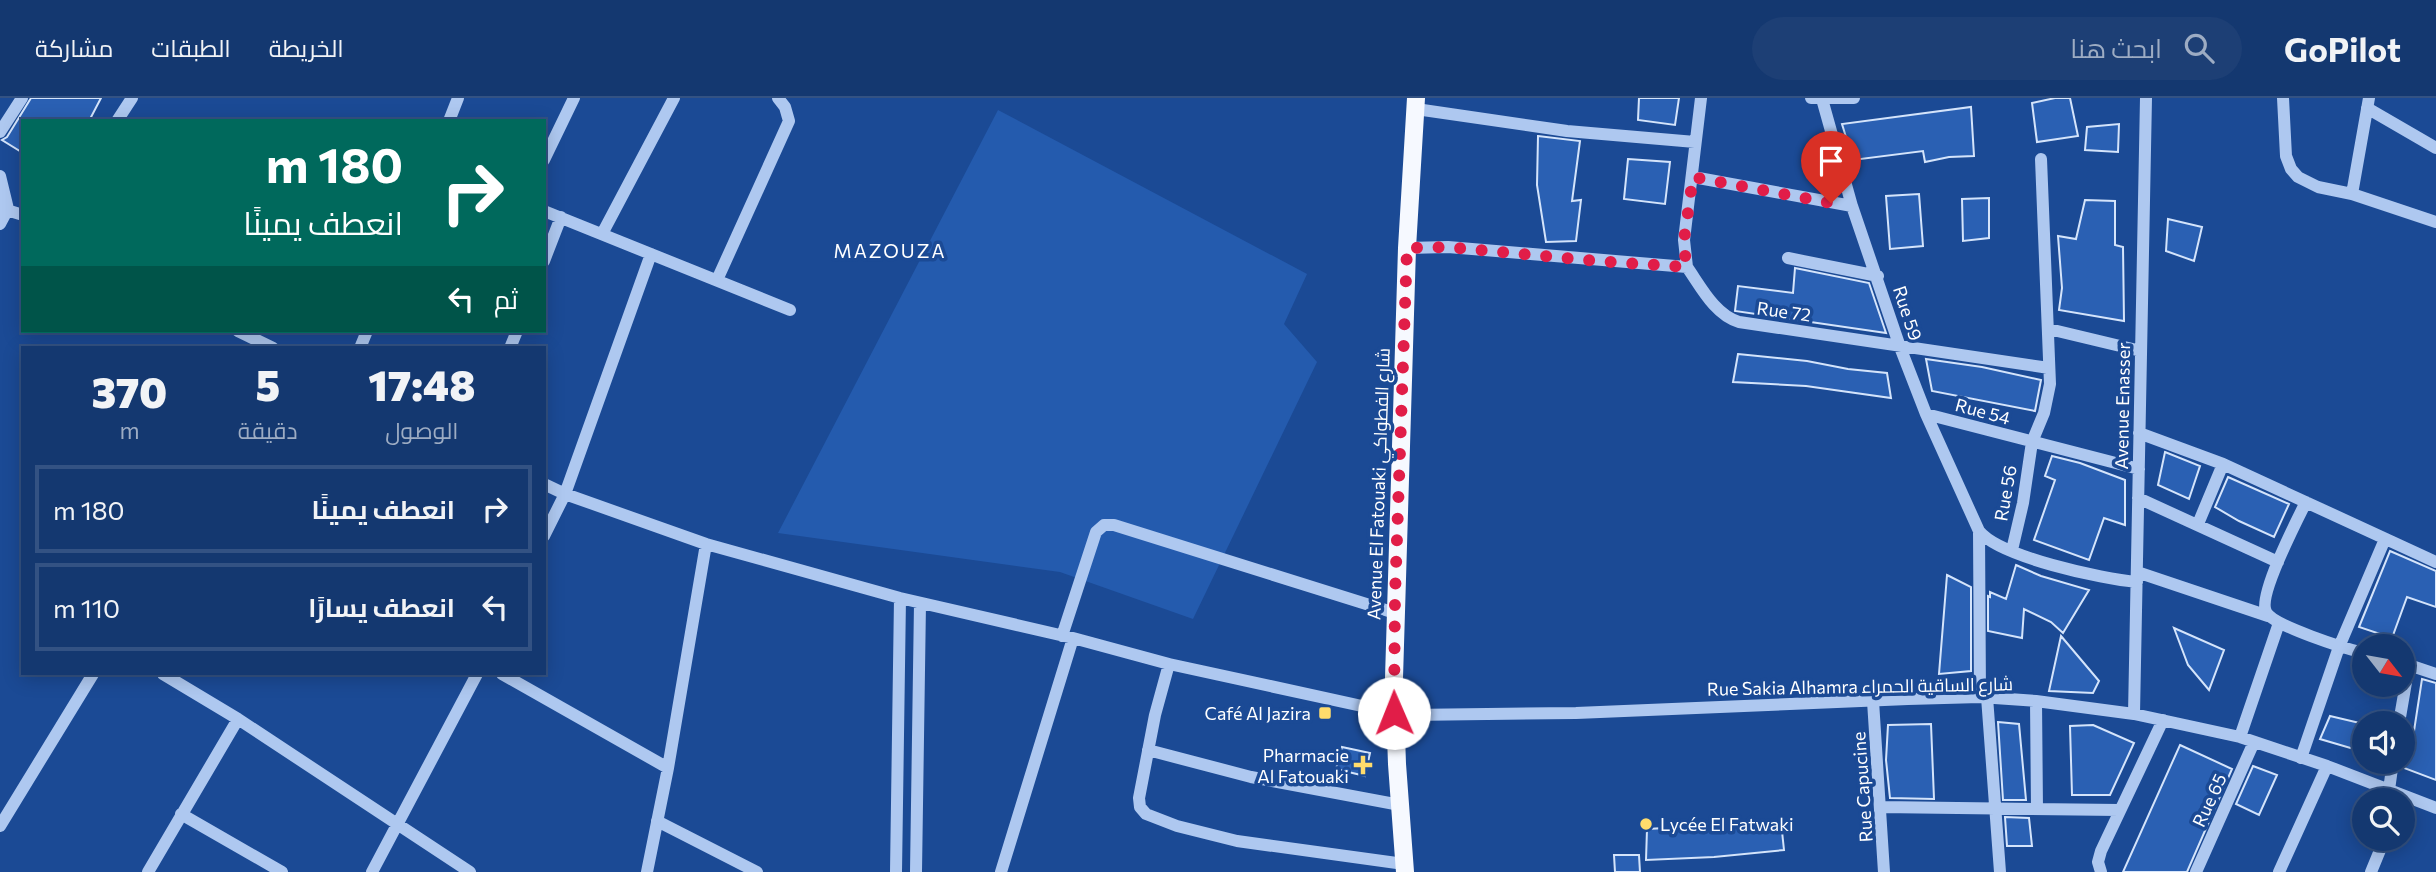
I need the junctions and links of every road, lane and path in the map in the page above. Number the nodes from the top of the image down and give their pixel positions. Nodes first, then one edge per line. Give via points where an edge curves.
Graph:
1 (22, 98) edge
2 (132, 98) edge
3 (458, 98) edge
4 (574, 98) edge
5 (674, 98) edge
6 (778, 98) edge
7 (1701, 98) edge
8 (1854, 98) edge
9 (2146, 98) edge
10 (2283, 98) edge
11 (1816, 99) edge
12 (2368, 103) edge
13 (1416, 104) edge
14 (118, 119) edge
15 (450, 119) edge
16 (0, 132) edge
17 (1695, 142) junction
18 (2436, 148) edge
19 (546, 156) edge
20 (2041, 159) dead end
21 (0, 176) edge
22 (1693, 177) junction
23 (2352, 194) junction
24 (1852, 206) junction
25 (4, 208) edge
26 (546, 212) edge
27 (21, 214) edge
28 (561, 217) junction
29 (2436, 222) edge
30 (0, 223) edge
31 (602, 234) junction
32 (1407, 248) junction
33 (652, 254) junction
34 (546, 256) edge
35 (1788, 258) dead end
36 (1686, 267) junction
37 (1878, 276) junction
38 (717, 280) junction
39 (790, 310) dead end
40 (2049, 329) junction
41 (242, 333) edge
42 (269, 346) edge
43 (1900, 347) junction
44 (2141, 351) junction
45 (2049, 368) junction
46 (1926, 414) junction
47 (2139, 433) junction
48 (2032, 442) junction
49 (2223, 464) junction
50 (2139, 468) junction
51 (546, 485) edge
52 (565, 494) junction
53 (2138, 498) junction
54 (2306, 502) junction
55 (2198, 524) junction
56 (1979, 531) junction
57 (546, 532) edge
58 (2385, 538) junction
59 (706, 544) junction
60 (2012, 550) junction
61 (2278, 562) junction
62 (2436, 562) edge
63 (2137, 577) junction
64 (900, 598) junction
65 (920, 603) junction
66 (1395, 613) junction
67 (2274, 620) junction
68 (1068, 637) junction
69 (2339, 647) junction
70 (2352, 650) edge
71 (1169, 664) junction
72 (2415, 667) edge
73 (2436, 674) edge
74 (92, 675) edge
75 (165, 675) edge
76 (476, 675) edge
77 (504, 675) edge
78 (1984, 697) junction
79 (1873, 701) junction
80 (2036, 701) junction
81 (1394, 713) junction
82 (2134, 714) junction
83 (238, 719) junction
84 (2163, 720) junction
85 (2241, 737) junction
86 (2255, 743) junction
87 (1148, 750) junction
88 (2301, 758) junction
89 (2327, 766) junction
90 (668, 768) junction
91 (2384, 788) edge
92 (2415, 801) edge
93 (1400, 805) junction
94 (1881, 807) junction
95 (1994, 808) junction
96 (2436, 808) edge
97 (2037, 809) junction
98 (2119, 810) junction
99 (181, 814) junction
100 (657, 821) junction
101 (396, 825) junction
102 (0, 826) edge
103 (2380, 851) edge
104 (1405, 868) edge
105 (148, 872) edge
106 (282, 872) edge
107 (372, 872) edge
108 (470, 872) edge
109 (647, 872) edge
110 (757, 872) edge
111 (896, 872) edge
112 (916, 872) edge
113 (1001, 872) edge
114 (1884, 872) edge
115 (2000, 872) edge
116 (2101, 872) edge
117 (2196, 872) edge
118 (2279, 872) edge
119 (2371, 872) edge

1 - 16 street
2 - 14 street
3 - 15 street
4 - 19 street
5 - 31 street
6 - 38 street via 789,121
7 - 17 street
8 - 11 street
9 - 44 street, Avenue Enasser
10 - 23 street via 2285,150 2291,169 2318,187
11 - 24 street, Rue 59
12 - 18 street
12 - 23 street
13 - 17 street via 1567,131
13 - 32 main road, Avenue El Fatouaki شارع الفطواكي
17 - 22 street
20 - 40 street, Rue 56
21 - 25 street
22 - 24 street
22 - 36 street via 1684,240
23 - 29 street
24 - 37 street, Rue 59
25 - 27 street
25 - 30 street
26 - 28 street
28 - 31 street
28 - 34 street
31 - 33 street
32 - 36 street via 1448,247
32 - 66 main road, Avenue El Fatouaki شارع الفطواكي
33 - 38 street
33 - 52 street
35 - 37 street
36 - 43 street, Rue 72 via 1727,319
37 - 43 street, Rue 59
38 - 39 street
40 - 44 street
40 - 45 street, Rue 56
41 - 42 street
43 - 45 street, Rue 72
43 - 46 street, Rue 59
44 - 47 street, Avenue Enasser
45 - 48 street, Rue 56 via 2049,394
46 - 48 street, Rue 54
46 - 56 street, Rue 59
47 - 49 street
47 - 50 street, Avenue Enasser
48 - 50 street, Rue 54
48 - 60 street, Rue 56
49 - 54 street
49 - 55 street
50 - 53 street, Avenue Enasser
51 - 52 street, Rue Sakia Alhamra شارع الساقية الحمراء
52 - 57 street
52 - 59 street, Rue Sakia Alhamra شارع الساقية الحمراء
53 - 55 street
53 - 63 street, Avenue Enasser
54 - 58 street
54 - 61 street
55 - 61 street
56 - 60 street via 1992,543
56 - 78 street
58 - 62 street
58 - 69 street
59 - 64 street, Rue Sakia Alhamra شارع الساقية الحمراء
59 - 90 street
60 - 63 street via 2110,580
61 - 67 street via 2264,609
63 - 67 street
63 - 82 street, Avenue Enasser
64 - 65 street, Rue Sakia Alhamra شارع الساقية الحمراء
64 - 111 street
65 - 68 street, Rue Sakia Alhamra شارع الساقية الحمراء
65 - 112 street
66 - 68 street via 1104,525 1096,531
66 - 81 main road, Avenue El Fatouaki شارع الفطواكي
67 - 69 street
67 - 85 street
68 - 71 street, Rue Sakia Alhamra شارع الساقية الحمراء
68 - 113 street
69 - 70 street
69 - 88 street
71 - 81 street, Rue Sakia Alhamra شارع الساقية الحمراء
71 - 87 street
72 - 73 street
74 - 102 street
75 - 83 street
76 - 101 street
77 - 90 street
78 - 79 street, Rue Sakia Alhamra شارع الساقية الحمراء
78 - 80 street, Rue Sakia Alhamra شارع الساقية الحمراء
78 - 95 street
79 - 81 street, Rue Sakia Alhamra شارع الساقية الحمراء via 1576,713
79 - 94 street, Rue Capucine
80 - 82 street, Rue Sakia Alhamra شارع الساقية الحمراء
80 - 97 street
81 - 93 main road, Avenue El Fatouaki شارع الفطواكي
82 - 84 street, Rue Sakia Alhamra شارع الساقية الحمراء
83 - 99 street
83 - 101 street
84 - 85 street, Rue Sakia Alhamra شارع الساقية الحمراء
84 - 98 street
85 - 86 street, Rue Sakia Alhamra شارع الساقية الحمراء
86 - 88 street, Rue Sakia Alhamra شارع الساقية الحمراء
86 - 117 street, Rue 65
87 - 93 street via 1251,777
87 - 104 street via 1139,798 1142,811 1150,817 1237,841
88 - 89 street, Rue Sakia Alhamra شارع الساقية الحمراء
89 - 91 street, Rue Sakia Alhamra شارع الساقية الحمراء
89 - 118 street
90 - 100 street
92 - 96 street, Rue Sakia Alhamra شارع الساقية الحمراء
93 - 104 main road, Avenue El Fatouaki شارع الفطواكي
94 - 95 street
94 - 114 street, Rue Capucine
95 - 97 street
95 - 115 street
97 - 98 street
98 - 116 street via 2098,858
99 - 105 street
99 - 106 street
100 - 109 street
100 - 110 street
101 - 107 street
101 - 108 street
103 - 119 street

